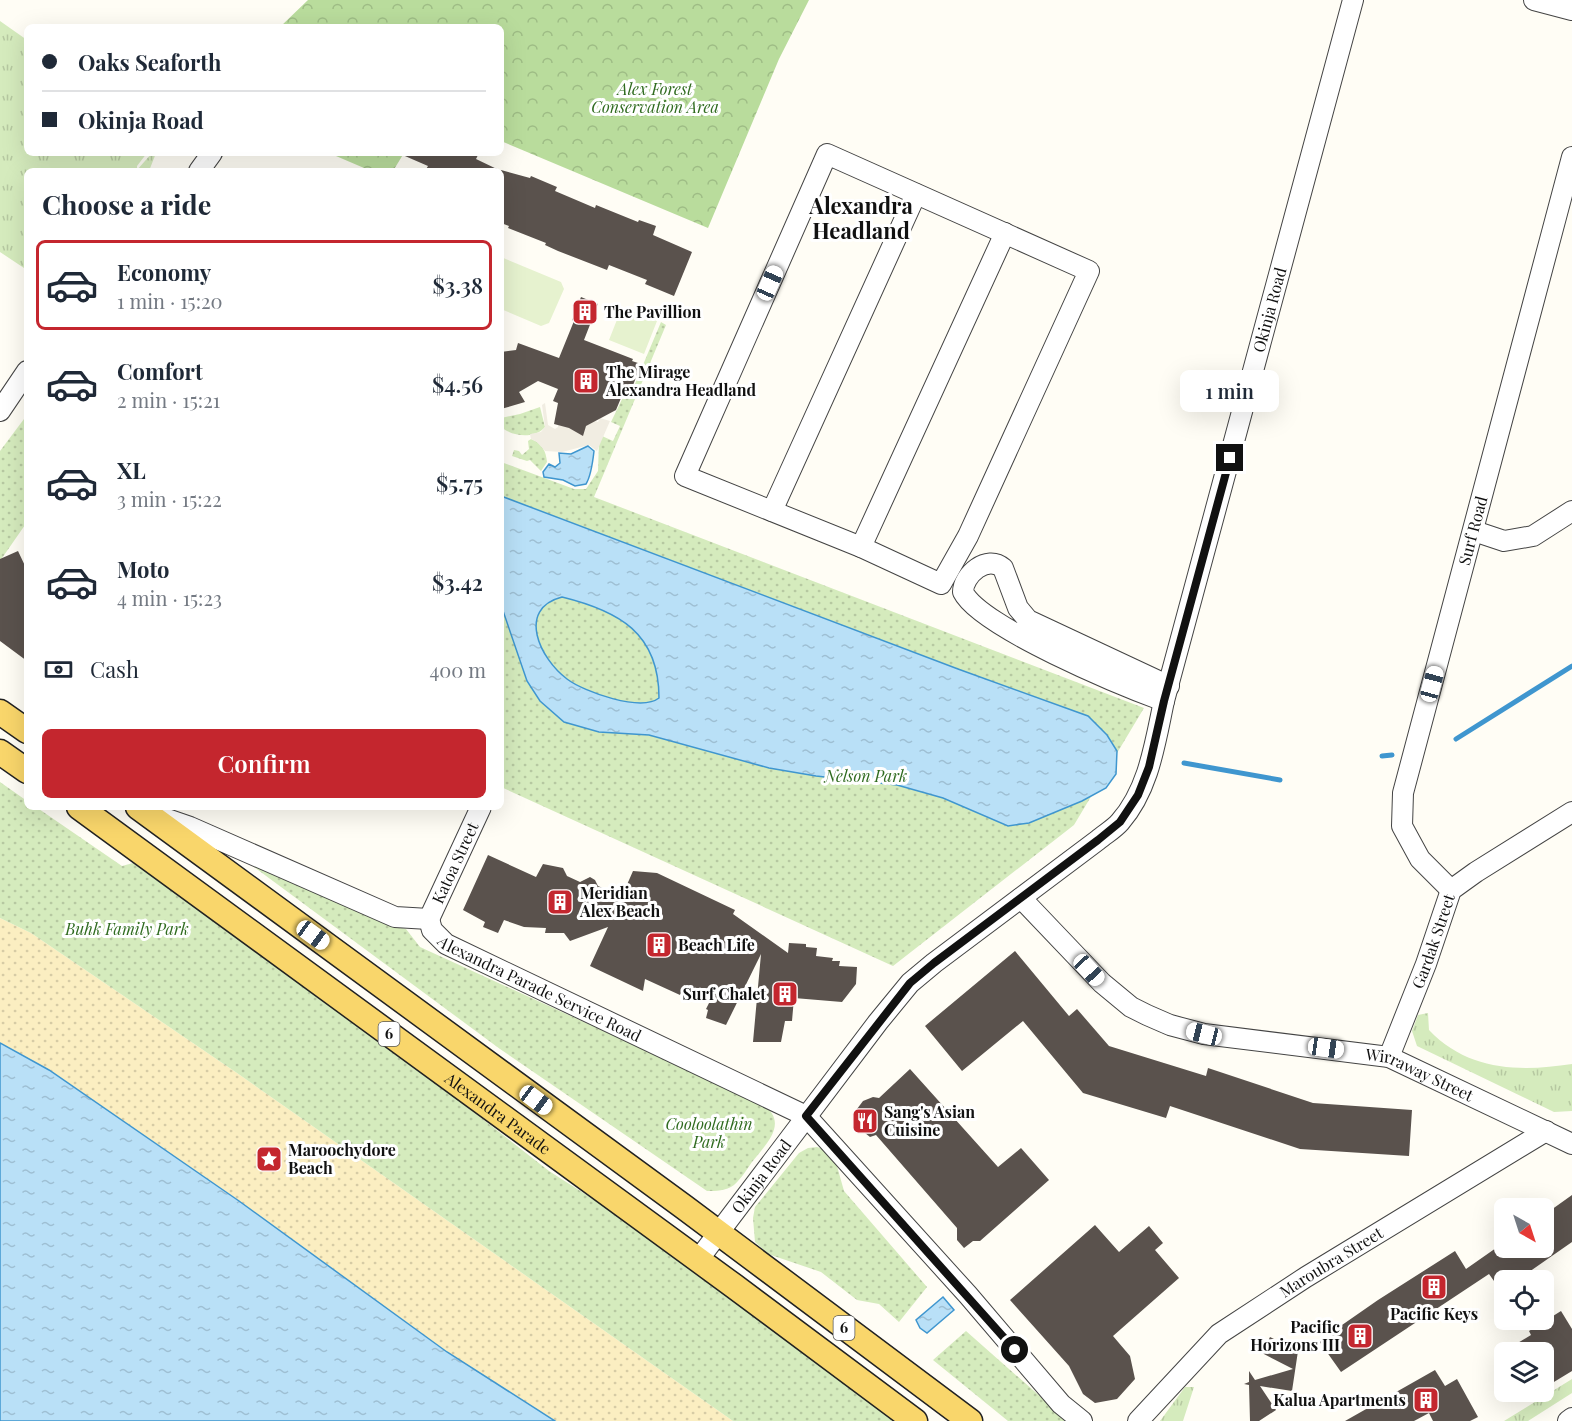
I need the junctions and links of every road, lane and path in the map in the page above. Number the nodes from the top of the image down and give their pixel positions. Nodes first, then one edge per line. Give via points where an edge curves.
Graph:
1 (1353, 0) edge
2 (1534, 0) edge
3 (1572, 10) edge
4 (1572, 157) edge
5 (916, 194) junction
6 (1005, 233) junction
7 (24, 375) edge
8 (0, 411) edge
9 (771, 511) junction
10 (1572, 511) edge
11 (1473, 531) junction
12 (861, 547) junction
13 (959, 552) junction
14 (966, 581) junction
15 (941, 584) junction
16 (1166, 694) junction
17 (0, 712) edge
18 (24, 729) edge
19 (0, 752) edge
20 (24, 769) edge
21 (84, 810) edge
22 (142, 810) edge
23 (144, 810) edge
24 (480, 810) edge
25 (1572, 812) edge
26 (1451, 890) junction
27 (1021, 898) junction
28 (429, 919) junction
29 (1389, 1057) junction
30 (806, 1116) junction
31 (1546, 1131) junction
32 (1572, 1144) edge
33 (719, 1234) junction
34 (698, 1260) junction
35 (1572, 1418) edge
36 (915, 1421) edge
37 (969, 1421) edge
38 (1082, 1421) edge
39 (1138, 1421) edge
40 (1568, 1421) edge

1 - 16 street, Okinja Road
2 - 3 street
4 - 11 street, Surf Road
5 - 6 street
5 - 9 street
5 - 9 street via 827,154 685,476
6 - 12 street
6 - 13 street via 1089,271
7 - 8 street
9 - 12 street
10 - 11 street via 1533,536 1504,541
11 - 26 street, Surf Road via 1403,793 1402,826 1420,859
12 - 15 street
13 - 14 street
13 - 15 street
14 - 15 street
14 - 16 street via 963,592 973,606 1018,635 1138,692
14 - 16 street via 987,563 999,564 1018,609 1028,620
16 - 27 street, Okinja Road via 1149,767 1138,795 1120,822
17 - 18 main road
19 - 20 main road
21 - 34 main road, Alexandra Parade / 6
22 - 33 main road, Alexandra Parade / 6
23 - 28 street, Alexandra Parade Service Road via 395,916
24 - 28 street, Katoa Street
25 - 26 street, Gardak Street
26 - 29 street, Gardak Street
27 - 29 street, Wirraway Street via 1101,983 1131,1007 1170,1025 1204,1034
27 - 30 street, Okinja Road via 910,983
28 - 30 street, Alexandra Parade Service Road via 432,930 446,944
29 - 31 street, Wirraway Street
30 - 33 street, Okinja Road
30 - 38 street via 1061,1404
31 - 32 street, Wirraway Street
31 - 39 street, Maroubra Street via 1219,1334
33 - 34 street, Okinja Road
33 - 37 main road, Alexandra Parade / 6
34 - 36 main road, Alexandra Parade / 6
35 - 40 street

